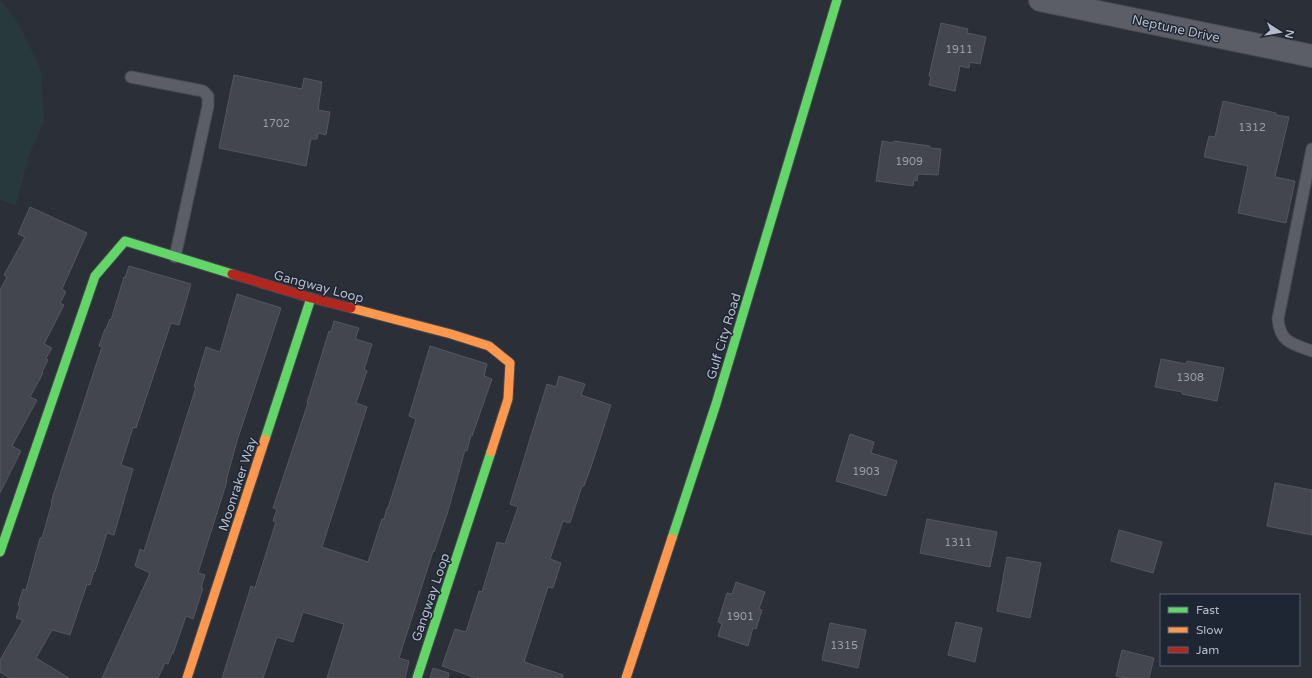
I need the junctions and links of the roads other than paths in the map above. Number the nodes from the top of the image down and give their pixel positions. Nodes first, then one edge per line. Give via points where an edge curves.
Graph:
1 (837, 0) edge
2 (1040, 0) edge
3 (1312, 56) edge
4 (131, 77) dead end
5 (1312, 149) edge
6 (175, 257) junction
7 (312, 298) junction
8 (1312, 351) edge
9 (0, 552) edge
10 (186, 678) edge
11 (417, 678) edge
12 (626, 678) edge

1 - 12 street, Gulf City Road via 716,404
2 - 3 street, Neptune Drive
4 - 6 lane via 203,91 208,96 208,106
5 - 8 lane via 1278,319 1282,337
6 - 7 street, Gangway Loop
6 - 9 street, Gangway Loop via 125,241 95,276
7 - 10 street, Moonraker Way
7 - 11 street, Gangway Loop via 489,346 510,363 508,399

